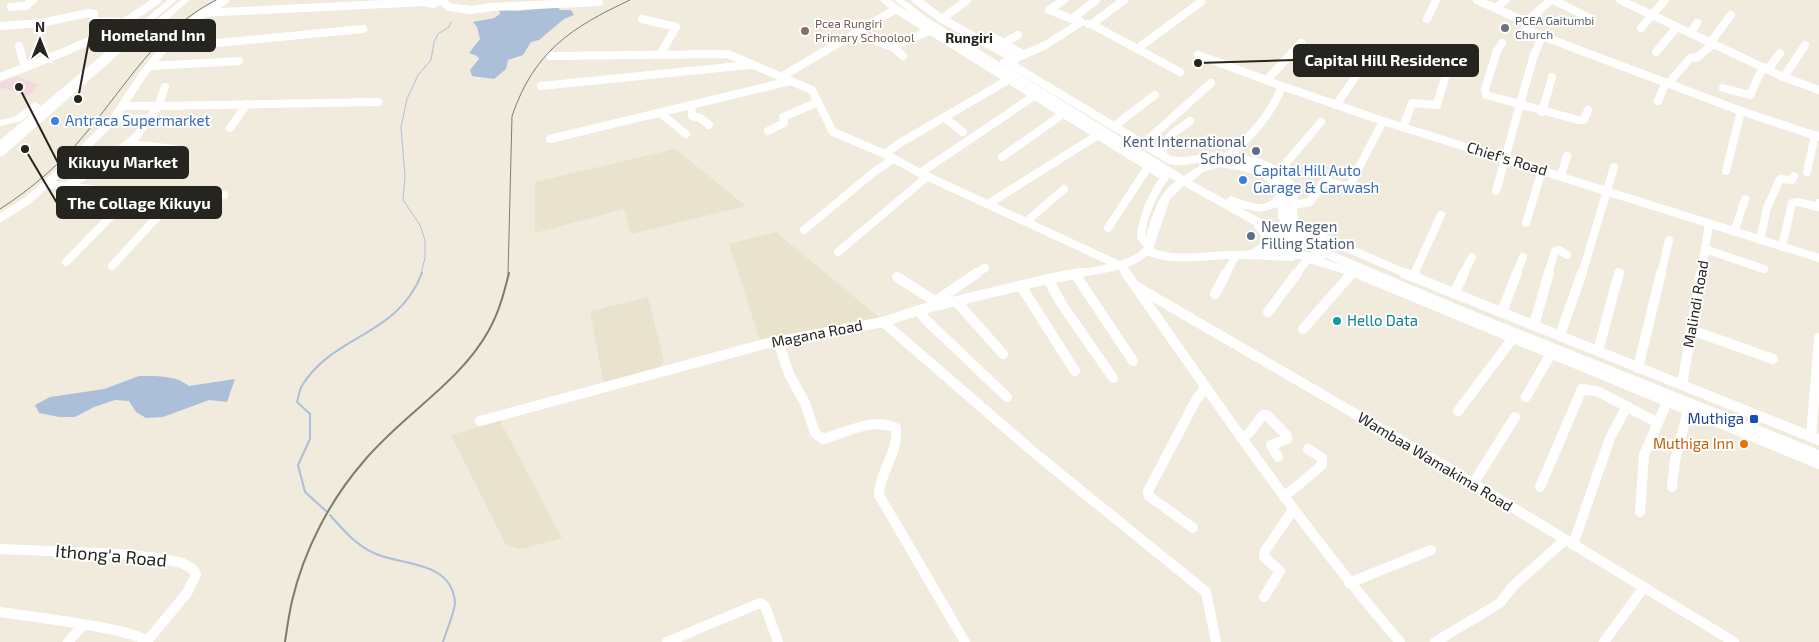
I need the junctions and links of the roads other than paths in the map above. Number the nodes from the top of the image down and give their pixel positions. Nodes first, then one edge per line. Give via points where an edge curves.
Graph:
1 (33, 0) edge
2 (157, 0) edge
3 (166, 0) edge
4 (173, 0) edge
5 (186, 0) edge
6 (225, 0) edge
7 (885, 0) edge
8 (904, 0) edge
9 (916, 0) edge
10 (967, 0) edge
11 (1064, 0) edge
12 (1096, 0) edge
13 (1124, 0) edge
14 (1436, 0) edge
15 (1477, 0) edge
16 (1506, 0) edge
17 (1552, 0) edge
18 (1620, 0) edge
19 (1640, 0) edge
20 (1665, 0) edge
21 (441, 1) edge
22 (559, 1) edge
23 (1201, 2) dead end
24 (599, 3) edge
25 (897, 5) edge
26 (11, 7) dead end
27 (1634, 7) junction
28 (1495, 8) junction
29 (202, 12) junction
30 (1731, 15) dead end
31 (1653, 16) junction
32 (642, 19) dead end
33 (942, 19) junction
34 (1072, 19) junction
35 (1427, 19) dead end
36 (1592, 19) dead end
37 (126, 22) junction
38 (1081, 22) junction
39 (1526, 22) junction
40 (1697, 23) dead end
41 (1091, 24) junction
42 (0, 26) edge
43 (1677, 27) junction
44 (1641, 28) dead end
45 (363, 29) dead end
46 (929, 31) junction
47 (856, 33) junction
48 (1691, 33) junction
49 (1018, 35) dead end
50 (1542, 36) junction
51 (993, 37) dead end
52 (1003, 43) junction
53 (1301, 43) dead end
54 (1502, 43) dead end
55 (1712, 43) junction
56 (19, 46) dead end
57 (1805, 46) dead end
58 (892, 47) junction
59 (164, 48) junction
60 (1138, 48) junction
61 (1656, 52) dead end
62 (1780, 53) dead end
63 (663, 54) junction
64 (1024, 55) junction
65 (1198, 55) dead end
66 (550, 56) dead end
67 (903, 56) dead end
68 (239, 61) dead end
69 (1008, 62) junction
70 (752, 64) junction
71 (1396, 64) dead end
72 (150, 66) junction
73 (26, 67) junction
74 (1448, 68) dead end
75 (1765, 68) junction
76 (1180, 72) dead end
77 (1552, 76) dead end
78 (0, 77) edge
79 (72, 77) junction
80 (781, 77) junction
81 (1784, 77) junction
82 (1008, 80) junction
83 (1267, 80) junction
84 (790, 81) junction
85 (1211, 83) dead end
86 (1667, 83) junction
87 (165, 86) dead end
88 (541, 86) dead end
89 (1282, 86) junction
90 (1723, 88) dead end
91 (1819, 90) edge
92 (1155, 95) dead end
93 (1034, 96) junction
94 (1658, 101) dead end
95 (378, 102) dead end
96 (818, 102) junction
97 (246, 104) junction
98 (1336, 105) junction
99 (123, 106) junction
100 (158, 106) junction
101 (691, 106) junction
102 (1521, 106) junction
103 (1588, 110) dead end
104 (1741, 111) junction
105 (1542, 112) junction
106 (660, 113) junction
107 (1063, 114) junction
108 (114, 118) junction
109 (945, 118) junction
110 (149, 119) junction
111 (1190, 121) dead end
112 (1384, 121) junction
113 (1321, 122) dead end
114 (0, 124) edge
115 (709, 124) dead end
116 (1114, 126) junction
117 (1403, 127) junction
118 (230, 128) dead end
119 (768, 131) dead end
120 (963, 132) dead end
121 (686, 134) dead end
122 (1098, 135) junction
123 (1817, 136) edge
124 (0, 137) edge
125 (550, 139) dead end
126 (129, 144) junction
127 (1143, 144) junction
128 (0, 146) edge
129 (174, 148) dead end
130 (0, 154) edge
131 (885, 154) junction
132 (1163, 156) junction
133 (1567, 156) dead end
134 (1002, 157) dead end
135 (1228, 157) junction
136 (893, 159) junction
137 (1505, 159) junction
138 (70, 163) junction
139 (1813, 164) dead end
140 (101, 165) junction
141 (1250, 165) junction
142 (1148, 167) junction
143 (1614, 167) dead end
144 (1542, 170) junction
145 (1726, 170) dead end
146 (1275, 171) junction
147 (1808, 172) dead end
148 (924, 174) junction
149 (1176, 174) junction
150 (1561, 176) junction
151 (1794, 176) dead end
152 (50, 184) junction
153 (67, 186) junction
154 (1064, 189) dead end
155 (1496, 191) dead end
156 (1608, 192) junction
157 (1283, 193) junction
158 (123, 194) junction
159 (224, 195) dead end
160 (1217, 198) junction
161 (1745, 198) dead end
162 (1819, 203) edge
163 (988, 204) junction
164 (1293, 205) junction
165 (121, 207) junction
166 (1440, 215) dead end
167 (0, 218) edge
168 (1027, 221) junction
169 (1526, 223) dead end
170 (1709, 224) junction
171 (1108, 228) dead end
172 (804, 230) dead end
173 (1734, 232) junction
174 (1669, 240) dead end
175 (1760, 240) junction
176 (1309, 241) junction
177 (1782, 247) junction
178 (1148, 248) junction
179 (1705, 249) junction
180 (838, 252) dead end
181 (1252, 253) junction
182 (1349, 254) junction
183 (1234, 255) junction
184 (1567, 255) dead end
185 (1472, 257) dead end
186 (1523, 257) dead end
187 (1819, 258) edge
188 (1308, 259) junction
189 (66, 262) dead end
190 (112, 266) dead end
191 (1121, 266) junction
192 (986, 268) dead end
193 (1764, 269) dead end
194 (1353, 272) junction
195 (1620, 272) dead end
196 (1386, 273) junction
197 (1075, 274) junction
198 (897, 277) dead end
199 (1413, 277) junction
200 (1048, 279) junction
201 (1134, 285) junction
202 (1021, 286) junction
203 (1215, 294) dead end
204 (956, 301) junction
205 (939, 303) junction
206 (1449, 303) junction
207 (918, 310) junction
208 (1268, 312) dead end
209 (1502, 312) junction
210 (882, 322) junction
211 (1534, 325) junction
212 (1303, 329) dead end
213 (1691, 330) junction
214 (1560, 336) junction
215 (1513, 338) junction
216 (1819, 338) edge
217 (778, 341) junction
218 (1552, 351) junction
219 (1598, 351) junction
220 (1003, 354) dead end
221 (1773, 359) dead end
222 (1133, 361) dead end
223 (1638, 368) junction
224 (1075, 370) dead end
225 (1113, 378) dead end
226 (1682, 385) junction
227 (1205, 388) junction
228 (1007, 397) dead end
229 (1526, 397) dead end
230 (1667, 402) junction
231 (1626, 406) junction
232 (1714, 410) junction
233 (1458, 411) dead end
234 (1688, 411) junction
235 (1515, 417) dead end
236 (480, 421) dead end
237 (1658, 423) junction
238 (1241, 438) junction
239 (1815, 439) edge
240 (1308, 449) dead end
241 (1819, 451) edge
242 (1819, 456) edge
243 (1278, 457) dead end
244 (1819, 464) edge
245 (1473, 484) junction
246 (1540, 487) dead end
247 (1672, 487) dead end
248 (1284, 497) junction
249 (1293, 510) junction
250 (1640, 512) dead end
251 (1194, 528) dead end
252 (1569, 543) junction
253 (0, 549) edge
254 (1431, 550) dead end
255 (1349, 583) junction
256 (1644, 588) junction
257 (1264, 597) dead end
258 (0, 612) edge
259 (82, 626) junction
260 (148, 641) edge
261 (68, 642) edge
262 (667, 642) edge
263 (778, 642) edge
264 (965, 642) edge
265 (1216, 642) edge
266 (1400, 642) edge
267 (1435, 642) edge
268 (1604, 642) edge
269 (1734, 642) edge

1 - 26 street via 26,6
2 - 37 street
3 - 79 highway
4 - 128 highway
5 - 130 main road via 117,51
6 - 29 street
7 - 25 street
8 - 69 highway
9 - 33 street
10 - 33 street
11 - 34 street via 1049,10
12 - 34 street
13 - 41 street
14 - 35 street
15 - 28 street
16 - 28 street
17 - 36 street
17 - 39 street
18 - 27 street
19 - 27 street
20 - 31 street
21 - 22 street via 449,7 471,10
21 - 29 street via 433,4
22 - 24 street
23 - 60 street
25 - 46 street
25 - 47 street
25 - 149 highway
27 - 31 street
28 - 39 street
29 - 59 street
30 - 55 street
31 - 43 street
31 - 44 street
32 - 63 street via 676,27
33 - 69 street
34 - 38 street
37 - 42 street via 96,21 91,13 41,23
37 - 73 street
38 - 41 street
38 - 64 street
39 - 50 street via 1525,29
40 - 48 street
41 - 60 street
43 - 48 street
43 - 61 street
45 - 59 street
46 - 58 street
46 - 82 street
47 - 58 street
47 - 80 street
48 - 55 street
49 - 52 street
50 - 86 street
50 - 102 street
51 - 52 street
52 - 64 street
53 - 83 street
54 - 102 street via 1485,94
55 - 75 street
55 - 86 street via 1698,57 1690,58
56 - 73 street
57 - 81 street
58 - 67 street
59 - 72 street
60 - 76 street
62 - 75 street
63 - 66 street
63 - 70 street via 721,53
64 - 69 street
65 - 83 street, Chief's Road
68 - 72 street
69 - 116 street
69 - 149 highway
70 - 80 street
70 - 88 street
71 - 98 street via 1369,57
72 - 99 street
73 - 78 street
74 - 117 street via 1437,105 1412,102
75 - 81 street
75 - 90 street via 1750,95
77 - 105 street
79 - 114 highway via 61,82 23,115
79 - 124 highway
80 - 84 street
81 - 91 street
82 - 93 street
82 - 109 street
83 - 89 street, Chief's Road
84 - 96 street via 814,92
84 - 101 street
85 - 127 street
86 - 94 street
86 - 104 street
87 - 100 street
89 - 98 street, Chief's Road
89 - 135 street via 1276,103 1245,142
92 - 116 street
93 - 107 street
93 - 148 street
95 - 97 street
96 - 119 street via 783,117 784,124
96 - 131 street via 833,132
97 - 100 street
97 - 118 street
98 - 112 street, Chief's Road
99 - 100 street
99 - 108 street
100 - 110 street
101 - 106 street
101 - 115 street via 692,116
102 - 105 street
102 - 137 street
103 - 105 street via 1582,120
104 - 123 street
104 - 145 street
106 - 121 street
106 - 125 street
107 - 122 street
107 - 134 street
108 - 110 street
108 - 138 street
109 - 120 street
109 - 131 street
110 - 126 street
111 - 132 street via 1164,143
112 - 117 street, Chief's Road
112 - 164 street via 1350,185 1325,180 1308,203
113 - 146 street via 1280,170
114 - 124 highway via 4,130
116 - 127 street
117 - 137 street, Chief's Road
122 - 142 street
122 - 163 street
123 - 139 street
123 - 147 street
126 - 129 street
126 - 140 street
127 - 132 street
131 - 136 street
132 - 135 street via 1184,163
133 - 150 street
135 - 141 street
136 - 148 street
136 - 172 street
137 - 144 street, Chief's Road
137 - 155 street
138 - 140 street
138 - 152 street
140 - 153 street
141 - 146 street
141 - 157 highway via 1270,176
141 - 178 highway via 1212,166 1177,184 1164,198
142 - 171 street
142 - 178 street via 1165,178 1152,195 1142,226 1141,237
143 - 156 street
144 - 150 street, Chief's Road
144 - 169 street
146 - 164 street via 1294,192
148 - 163 street
148 - 180 street
149 - 160 highway
150 - 156 street, Chief's Road
151 - 175 street via 1792,180 1780,179 1767,208
152 - 153 street
152 - 167 street
153 - 158 street
154 - 168 street
156 - 170 street, Chief's Road
156 - 214 street
157 - 160 highway via 1276,204 1265,208
157 - 176 highway via 1284,218 1292,229
158 - 159 street via 149,191
158 - 165 street via 129,198
160 - 176 highway
160 - 181 highway via 1268,233 1270,243
160 - 196 highway via 1318,251
161 - 173 street
162 - 177 street via 1815,207 1792,203
163 - 168 street
164 - 182 street via 1292,217 1299,227
165 - 189 street
165 - 190 street via 158,216
166 - 199 street
168 - 191 street
170 - 173 street, Chief's Road
170 - 179 street, Malindi Road
173 - 175 street, Chief's Road
174 - 223 street
175 - 177 street, Chief's Road
176 - 182 highway
177 - 187 street, Chief's Road
178 - 183 street via 1162,257 1176,259
178 - 191 street, Magana Road
179 - 193 street
179 - 213 street, Malindi Road
181 - 183 highway
181 - 196 highway via 1312,256
182 - 196 highway
183 - 188 street
183 - 203 street
184 - 211 street via 1555,251
185 - 206 street
186 - 209 street
188 - 194 street
188 - 208 street
191 - 197 street, Magana Road
191 - 201 street
192 - 205 street
194 - 206 street
194 - 212 street
195 - 219 street
196 - 199 street
196 - 206 highway
196 - 232 highway
197 - 200 street, Magana Road
197 - 222 street
198 - 205 street
199 - 206 street
200 - 202 street, Magana Road
200 - 225 street
201 - 227 street
201 - 245 street, Wambaa Wamakima Road
202 - 204 street, Magana Road
202 - 224 street
204 - 205 street, Magana Road
204 - 220 street
205 - 207 street, Magana Road
206 - 209 street
206 - 215 street
206 - 218 highway
207 - 210 street, Magana Road
207 - 228 street
209 - 211 street
210 - 217 street, Magana Road
210 - 265 street via 1206,592
211 - 214 street
213 - 221 street
213 - 226 street, Malindi Road
214 - 219 street
215 - 218 street
215 - 233 street
216 - 239 street
217 - 236 street, Magana Road
217 - 264 street via 789,374 822,439 877,424 890,424 896,428 897,436 890,463 879,486 879,495
218 - 229 street
218 - 230 street
218 - 232 highway
219 - 223 street
223 - 226 street
226 - 232 street
227 - 238 street
227 - 251 street via 1148,491 1149,496
230 - 234 street
230 - 237 street
231 - 237 street
231 - 246 street via 1599,392 1582,389
231 - 252 street
232 - 234 street
232 - 239 street
232 - 241 highway
232 - 242 highway
232 - 244 street
234 - 247 street via 1675,460
235 - 245 street
237 - 250 street via 1644,456
238 - 243 street via 1263,415 1268,416 1287,436 1271,445
238 - 248 street
240 - 248 street via 1322,458 1322,465
245 - 252 street, Wambaa Wamakima Road
248 - 249 street
249 - 255 street
249 - 257 street via 1264,554 1266,560 1280,571
252 - 256 street, Wambaa Wamakima Road
252 - 267 street via 1513,586 1500,603
253 - 260 street, Ithong'a Road via 129,555 182,562 196,575 187,593
254 - 255 street
255 - 266 street
256 - 268 street
256 - 269 street, Wambaa Wamakima Road
258 - 259 street
259 - 260 street via 122,631
259 - 261 street
262 - 263 street via 760,603 765,606

